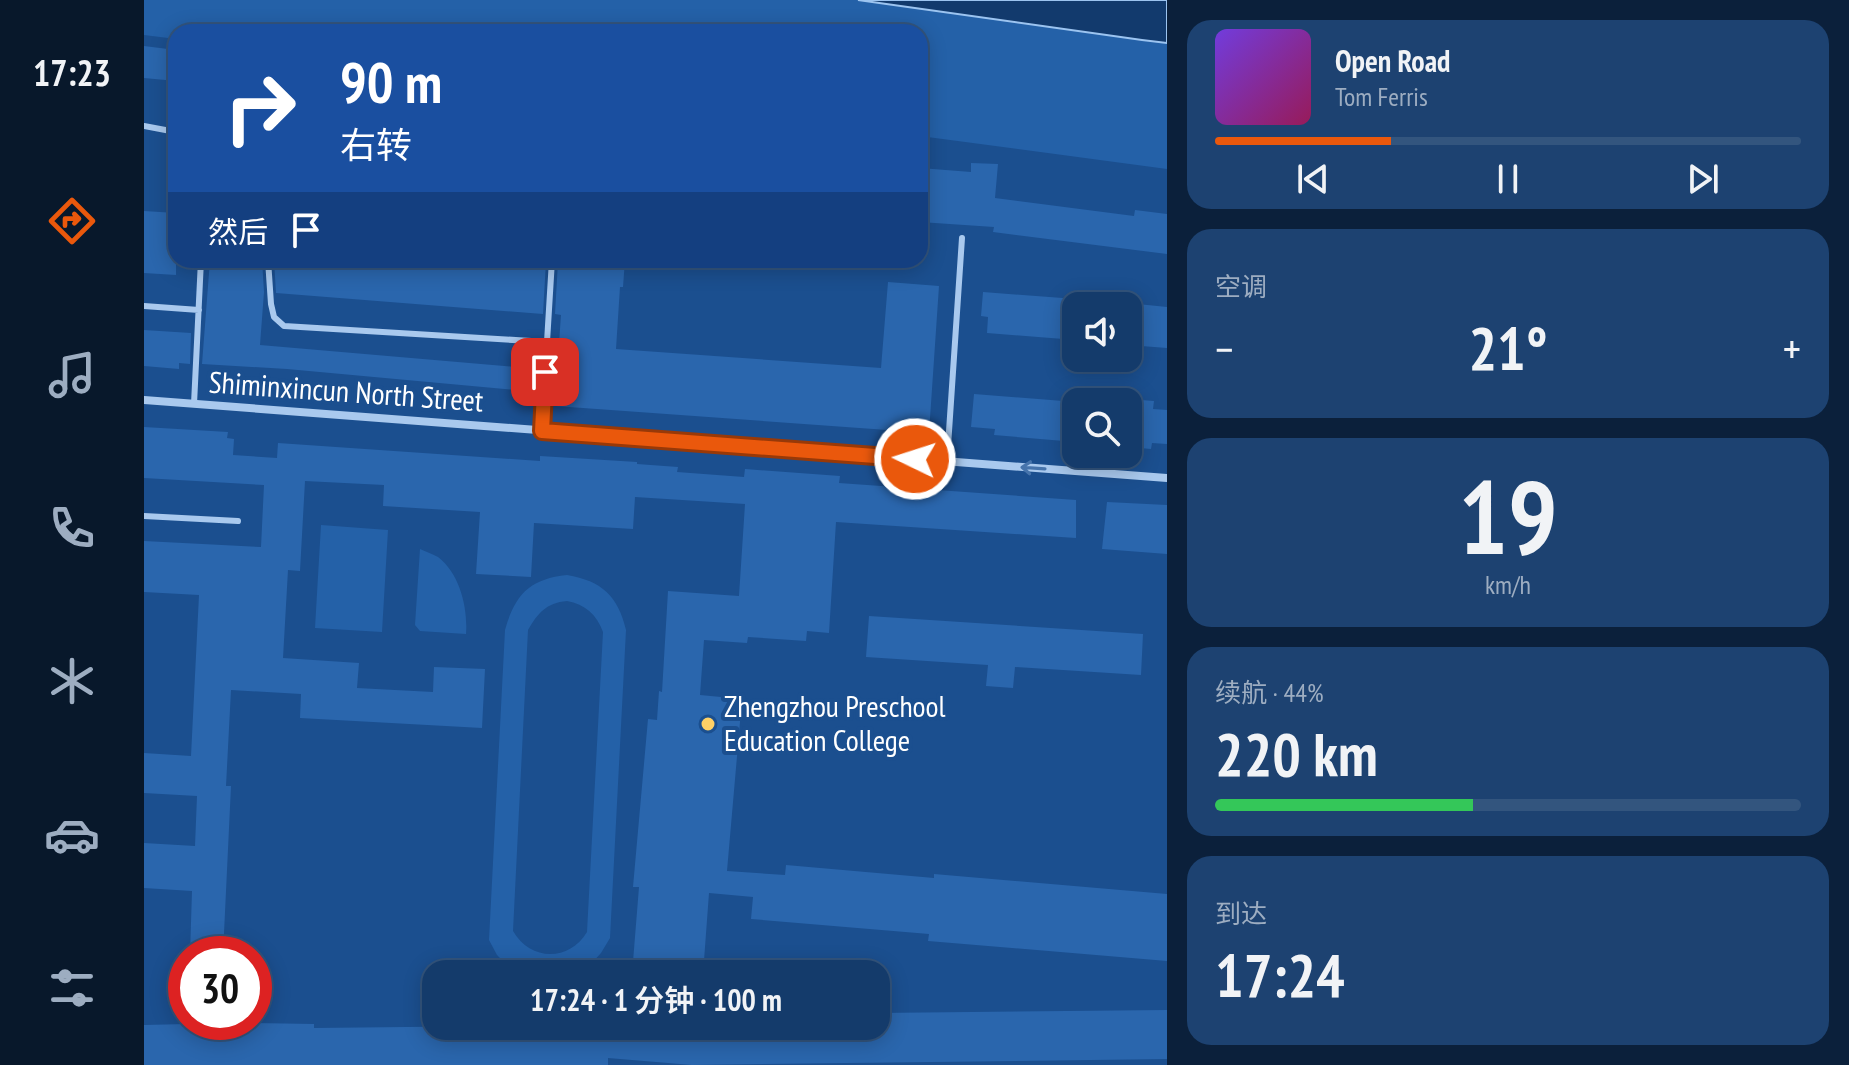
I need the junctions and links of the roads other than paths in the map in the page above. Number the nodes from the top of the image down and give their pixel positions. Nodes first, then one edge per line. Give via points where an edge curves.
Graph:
1 (144, 126) edge
2 (168, 130) edge
3 (962, 238) dead end
4 (201, 268) edge
5 (269, 268) edge
6 (552, 268) edge
7 (144, 306) edge
8 (199, 310) junction
9 (547, 342) junction
10 (144, 400) edge
11 (194, 404) junction
12 (542, 431) junction
13 (947, 461) junction
14 (1167, 478) edge
15 (144, 516) edge
16 (238, 521) dead end

1 - 2 lane
3 - 13 lane
4 - 8 lane
5 - 9 lane via 274,317 284,326
6 - 9 lane
7 - 8 lane
8 - 11 lane
9 - 12 lane
10 - 11 street, Shiminxincun North Street
11 - 12 street, Shiminxincun North Street
12 - 13 street, Shiminxincun North Street
14 -> 13 street, Shiminxincun North Street
15 - 16 lane

